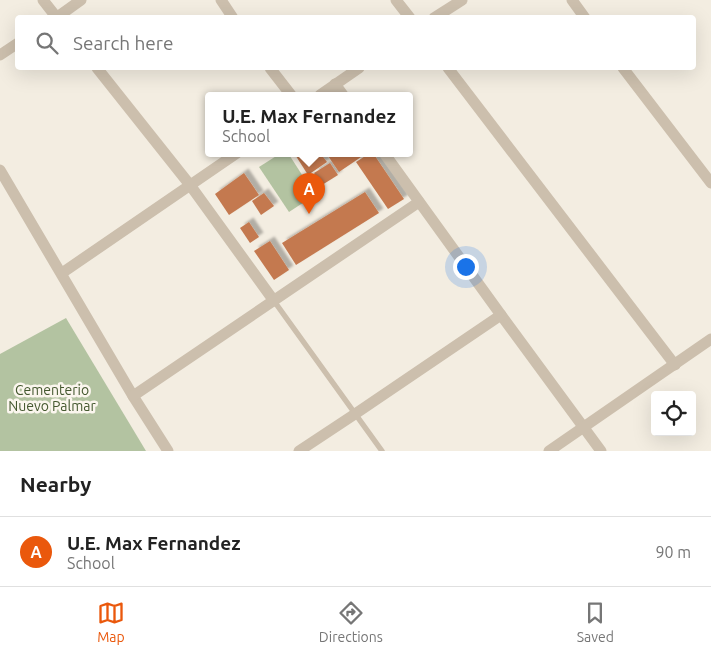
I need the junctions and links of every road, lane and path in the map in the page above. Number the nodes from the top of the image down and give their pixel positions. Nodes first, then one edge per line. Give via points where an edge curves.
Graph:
1 (42, 0) edge
2 (81, 0) edge
3 (221, 0) edge
4 (396, 0) edge
5 (462, 0) edge
6 (572, 0) edge
7 (54, 15) edge
8 (59, 15) edge
9 (232, 15) edge
10 (408, 15) edge
11 (439, 15) edge
12 (583, 15) edge
13 (15, 45) edge
14 (0, 55) edge
15 (99, 70) edge
16 (272, 70) edge
17 (357, 70) edge
18 (450, 70) edge
19 (625, 70) edge
20 (335, 84) junction
21 (289, 92) edge
22 (324, 92) edge
23 (341, 92) edge
24 (231, 157) edge
25 (387, 157) edge
26 (0, 170) edge
27 (711, 184) edge
28 (190, 185) junction
29 (419, 202) junction
30 (62, 273) junction
31 (274, 301) junction
32 (501, 316) junction
33 (711, 339) edge
34 (675, 365) junction
35 (133, 396) junction
36 (355, 414) junction
37 (584, 427) junction
38 (168, 451) edge
39 (299, 451) edge
40 (382, 451) edge
41 (549, 451) edge
42 (601, 451) edge

1 - 7 street
2 - 8 street
3 - 9 street
4 - 10 street
5 - 11 street
6 - 12 street
13 - 14 street
15 - 28 street
16 - 21 street
17 - 20 street
18 - 34 street
19 - 27 street
20 - 22 street
20 - 23 street
24 - 28 street
25 - 29 street
26 - 30 street
28 - 30 street
28 - 31 street
29 - 31 street
29 - 32 street
30 - 35 street
31 - 35 street
31 - 36 lane
32 - 36 street
32 - 37 street
33 - 34 street
34 - 37 street
35 - 38 street
36 - 39 street
36 - 40 lane
37 - 41 street
37 - 42 street

